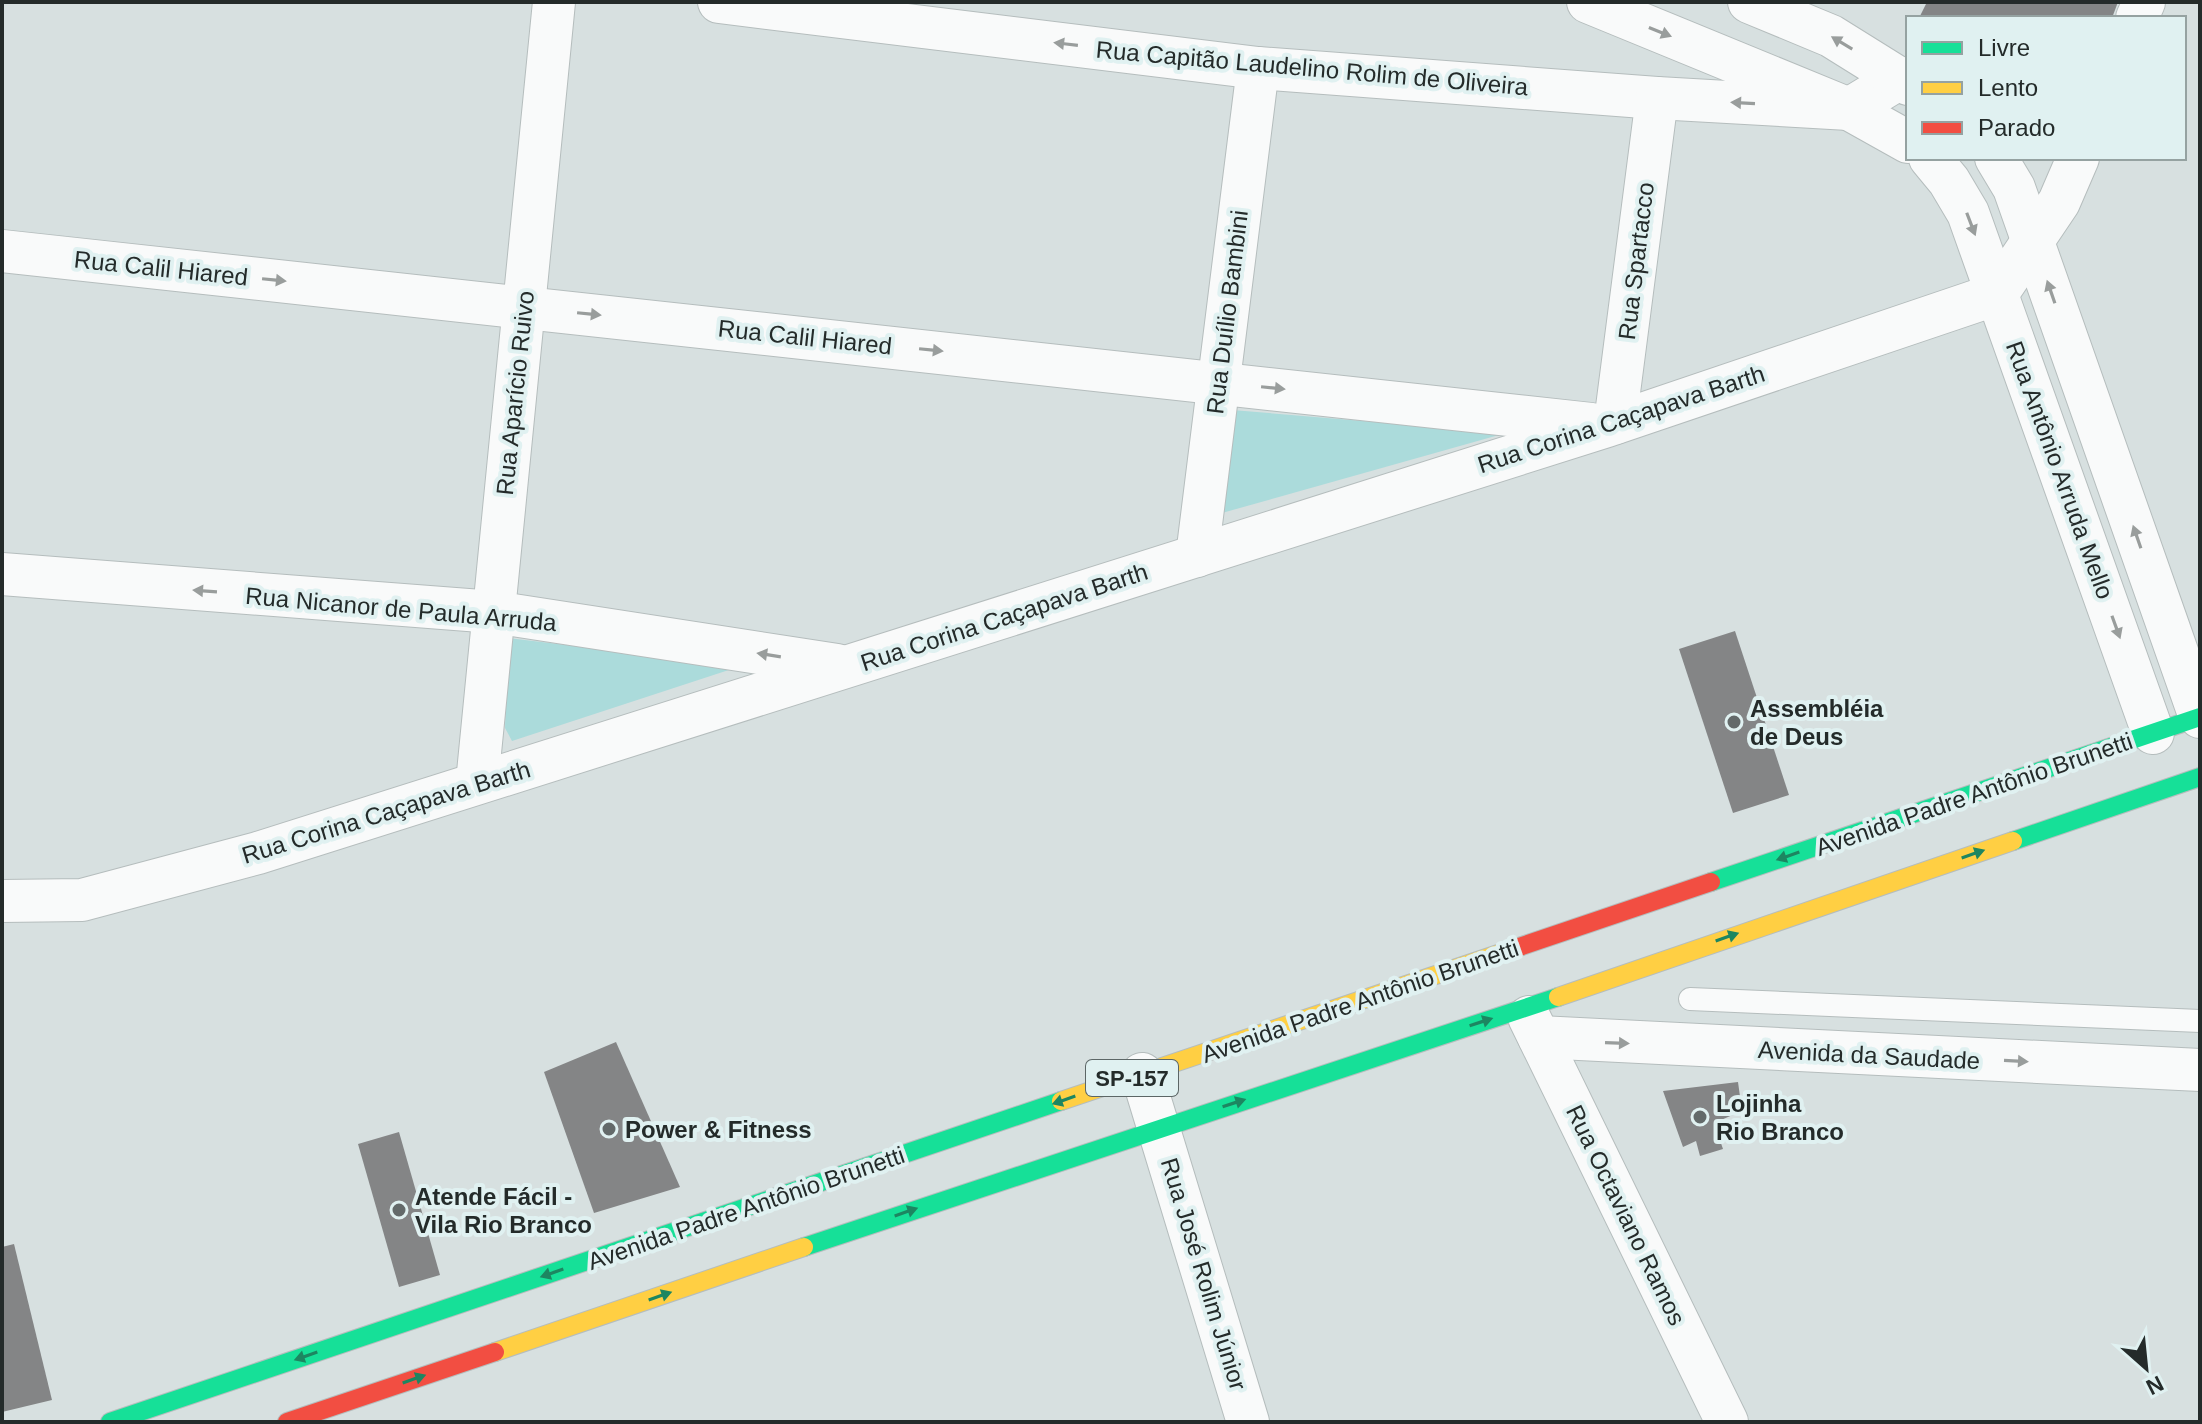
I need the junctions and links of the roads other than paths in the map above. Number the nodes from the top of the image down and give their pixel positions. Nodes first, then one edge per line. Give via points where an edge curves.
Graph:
1 (554, 2) edge
2 (719, 2) edge
3 (1588, 2) edge
4 (1749, 2) edge
5 (1258, 68) junction
6 (1904, 81) edge
7 (1657, 98) junction
8 (1849, 109) junction
9 (1906, 141) edge
10 (1932, 160) edge
11 (1997, 160) edge
12 (2077, 160) edge
13 (2033, 242) junction
14 (2, 251) edge
15 (1997, 294) junction
16 (524, 307) junction
17 (1218, 381) junction
18 (1611, 424) junction
19 (1197, 556) junction
20 (2, 574) edge
21 (494, 612) junction
22 (846, 667) junction
23 (2200, 717) edge
24 (2162, 740) junction
25 (2196, 771) edge
26 (477, 783) junction
27 (2, 901) edge
28 (1690, 999) dead end
29 (2200, 1021) edge
30 (1532, 1022) junction
31 (2200, 1070) edge
32 (1142, 1074) junction
33 (1160, 1127) junction
34 (352, 1412) edge
35 (110, 1422) edge
36 (287, 1422) edge
37 (1248, 1422) edge
38 (1727, 1422) edge

1 - 16 street, Rua Aparício Ruivo
5 -> 2 street, Rua Capitão Laudelino Rolim de Oliveira
3 -> 8 street
6 -> 4 street via 1831,36
5 - 7 street, Rua Capitão Laudelino Rolim de Oliveira
5 - 17 street, Rua Duílio Bambini
6 - 8 street
8 -> 7 street, Rua Capitão Laudelino Rolim de Oliveira
7 - 18 street, Rua Spartacco
8 - 9 street
10 -> 15 street, Rua Antônio Arruda Mello via 1968,213
11 - 13 street, Rua Antônio Arruda Mello via 2014,188
12 - 13 street
13 - 15 street
23 -> 13 street, Rua Antônio Arruda Mello
14 -> 16 street, Rua Calil Hiared
15 - 18 street, Rua Corina Caçapava Barth
15 -> 24 street, Rua Antônio Arruda Mello
16 -> 17 street, Rua Calil Hiared
16 - 21 street, Rua Aparício Ruivo
17 -> 18 street, Rua Calil Hiared
17 - 19 street, Rua Duílio Bambini
18 - 19 street, Rua Corina Caçapava Barth
19 - 22 street, Rua Corina Caçapava Barth
21 -> 20 street, Rua Nicanor de Paula Arruda
22 -> 21 street, Rua Nicanor de Paula Arruda
21 - 26 street, Rua Aparício Ruivo
22 - 26 street, Rua Corina Caçapava Barth
23 - 24 main road, Avenida Padre Antônio Brunetti / SP-157
24 -> 32 main road, Avenida Padre Antônio Brunetti / SP-157
30 -> 25 main road, SP-157
26 - 27 street, Rua Corina Caçapava Barth via 258,853 82,900
28 - 29 lane, Avenida da Saudade
30 -> 31 street, Avenida da Saudade
33 -> 30 main road, SP-157
30 - 38 street, Rua Octaviano Ramos
32 - 33 street, Rua José Rolim Júnior
32 -> 35 main road, Avenida Padre Antônio Brunetti / SP-157
34 -> 33 main road, SP-157
33 - 37 street, Rua José Rolim Júnior
34 - 36 main road, SP-157

